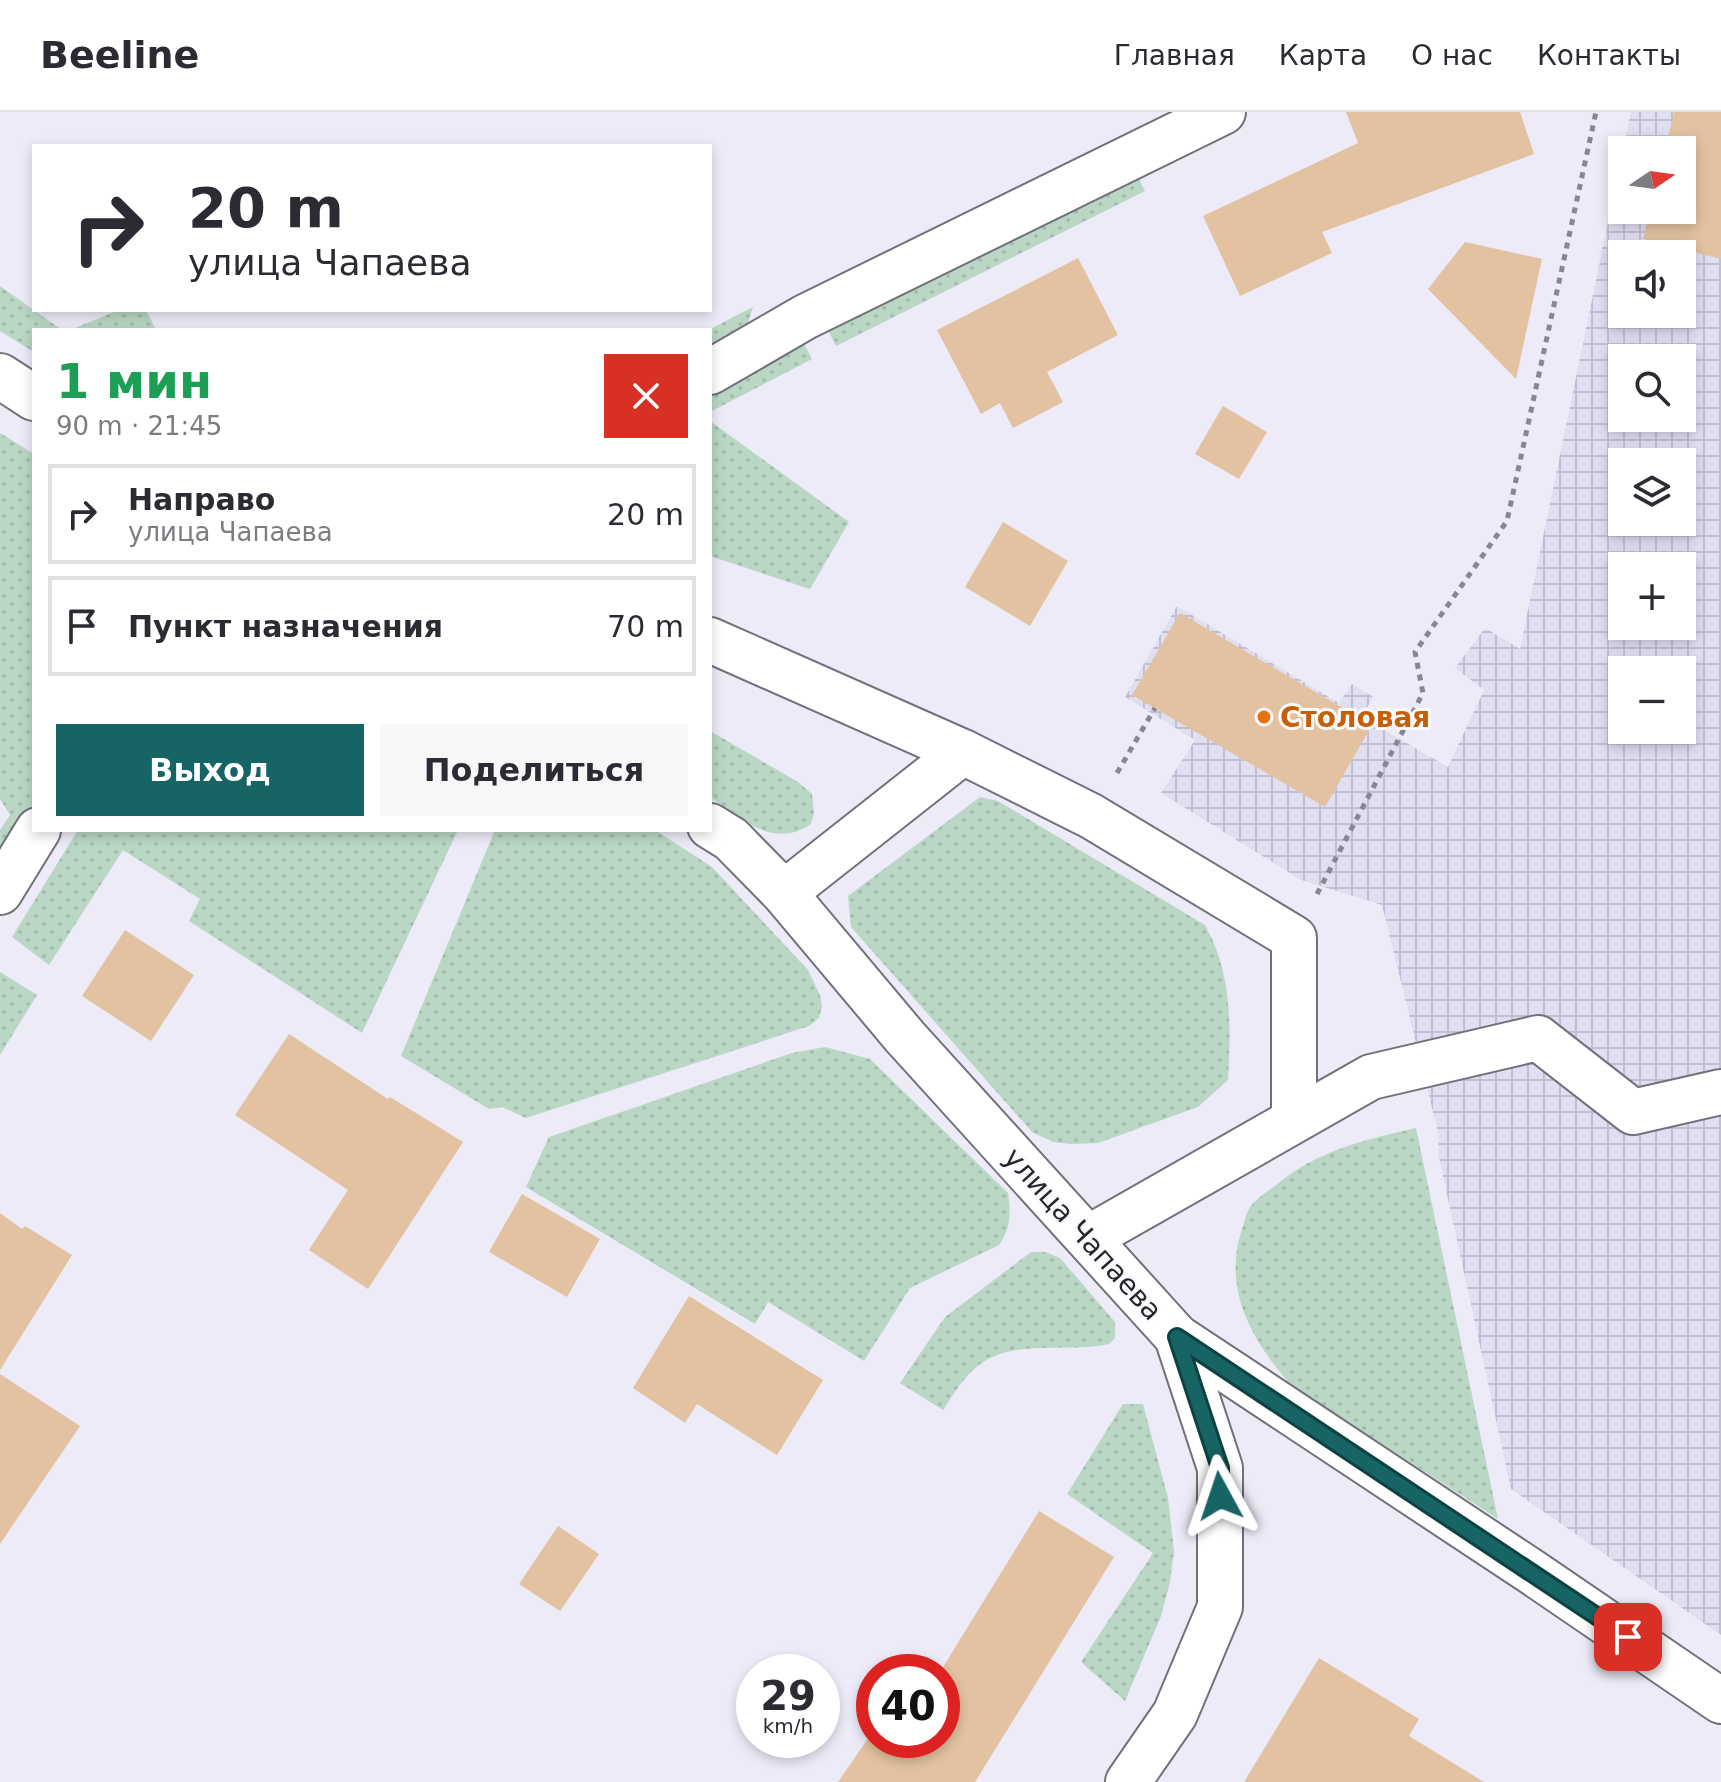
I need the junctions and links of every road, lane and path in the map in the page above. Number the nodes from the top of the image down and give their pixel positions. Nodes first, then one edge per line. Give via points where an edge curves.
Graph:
1 (1223, 112) edge
2 (1596, 112) edge
3 (712, 371) edge
4 (0, 376) edge
5 (32, 397) edge
6 (712, 641) edge
7 (1155, 708) dead end
8 (963, 752) junction
9 (1091, 816) junction
10 (712, 827) edge
11 (37, 832) edge
12 (0, 892) edge
13 (784, 893) junction
14 (1294, 938) junction
15 (1721, 1092) edge
16 (1294, 1120) junction
17 (1088, 1238) junction
18 (1177, 1337) junction
19 (1721, 1701) edge
20 (1128, 1782) edge

1 - 3 street via 805,317
2 - 14 path via 1507,521 1415,652 1423,693
4 - 5 street
6 - 8 street
7 - 9 path
8 - 9 street
8 - 13 street
9 - 14 street
10 - 13 street, улица Чапаева via 731,839
11 - 12 street
13 - 17 street, улица Чапаева via 905,1037
14 - 16 street
15 - 16 street via 1633,1112 1538,1038 1371,1077
16 - 17 street
17 - 18 street, улица Чапаева
18 - 19 street, улица Чапаева
18 - 20 street via 1220,1468 1220,1607 1175,1714

